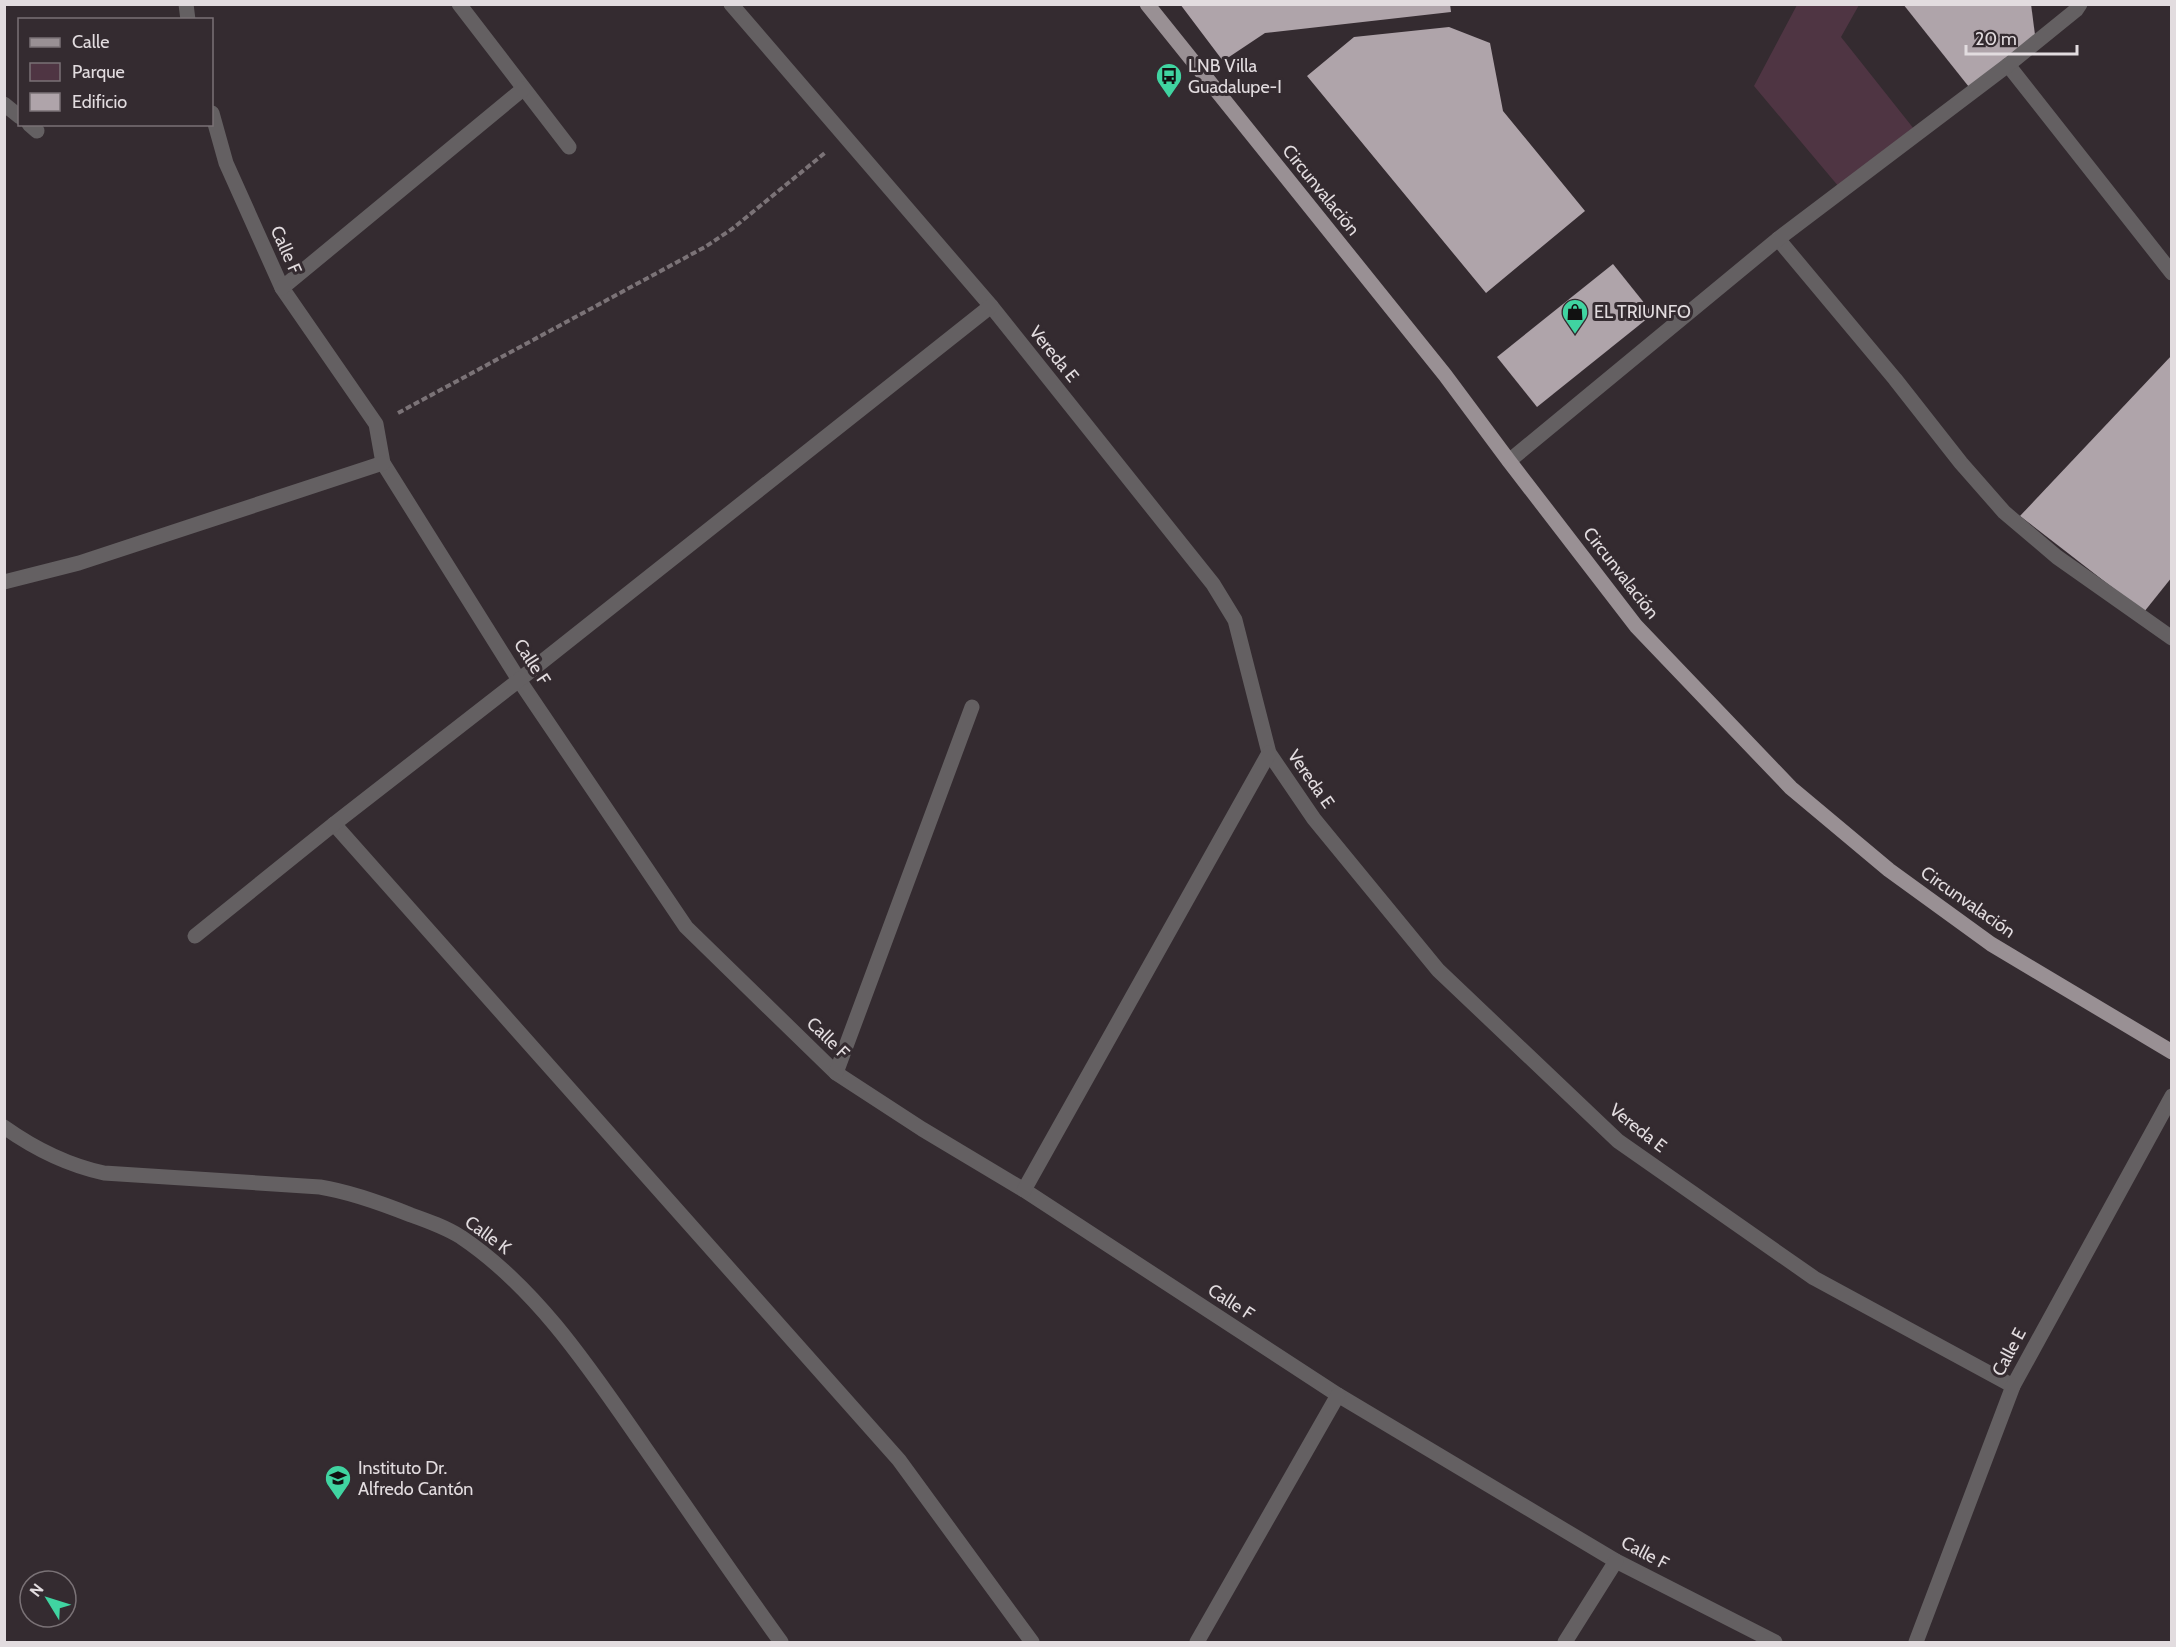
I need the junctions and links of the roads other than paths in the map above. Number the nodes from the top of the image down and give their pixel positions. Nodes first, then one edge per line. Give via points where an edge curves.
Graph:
1 (459, 4) edge
2 (731, 4) edge
3 (1147, 4) edge
4 (2080, 4) edge
5 (2008, 65) junction
6 (523, 89) junction
7 (4, 104) edge
8 (18, 115) edge
9 (213, 117) edge
10 (569, 147) dead end
11 (1778, 239) junction
12 (2172, 273) edge
13 (282, 288) junction
14 (991, 306) junction
15 (1509, 462) junction
16 (382, 464) junction
17 (4, 582) edge
18 (2172, 638) edge
19 (519, 680) junction
20 (972, 707) dead end
21 (1269, 753) junction
22 (334, 824) junction
23 (195, 936) dead end
24 (2172, 1052) edge
25 (836, 1074) junction
26 (2172, 1096) edge
27 (4, 1127) edge
28 (1024, 1190) junction
29 (2013, 1386) junction
30 (1338, 1395) junction
31 (1616, 1561) junction
32 (781, 1642) edge
33 (1032, 1642) edge
34 (1197, 1642) edge
35 (1565, 1642) edge
36 (1775, 1642) edge
37 (1916, 1642) edge

1 - 6 street
2 - 14 street, Vereda E
3 - 15 main road, Circunvalación via 1445,375
4 - 5 street
5 - 11 street
5 - 12 street
6 - 10 street
6 - 13 street
7 - 8 street
9 - 13 street, Calle F via 226,163
11 - 15 street
11 - 18 street via 2004,512 2057,557
13 - 16 street, Calle F via 376,424
14 - 19 street
14 - 21 street, Vereda E via 1213,584 1235,620
15 - 24 main road, Circunvalación via 1636,626 1791,788 1889,870 1991,944
16 - 17 street via 80,563
16 - 19 street, Calle F
19 - 22 street
19 - 25 street, Calle F via 686,927
20 - 25 street
21 - 28 street
21 - 29 street, Vereda E via 1314,819 1438,970 1618,1141 1814,1278
22 - 23 street
22 - 33 street via 899,1460
25 - 28 street, Calle F
26 - 29 street, Calle E
27 - 32 street, Calle K via 38,1149 88,1170 320,1187 384,1204 462,1238 511,1276 559,1331 617,1407
28 - 30 street, Calle F
29 - 37 street, Calle E
30 - 31 street, Calle F
30 - 34 street
31 - 35 street
31 - 36 street, Calle F

